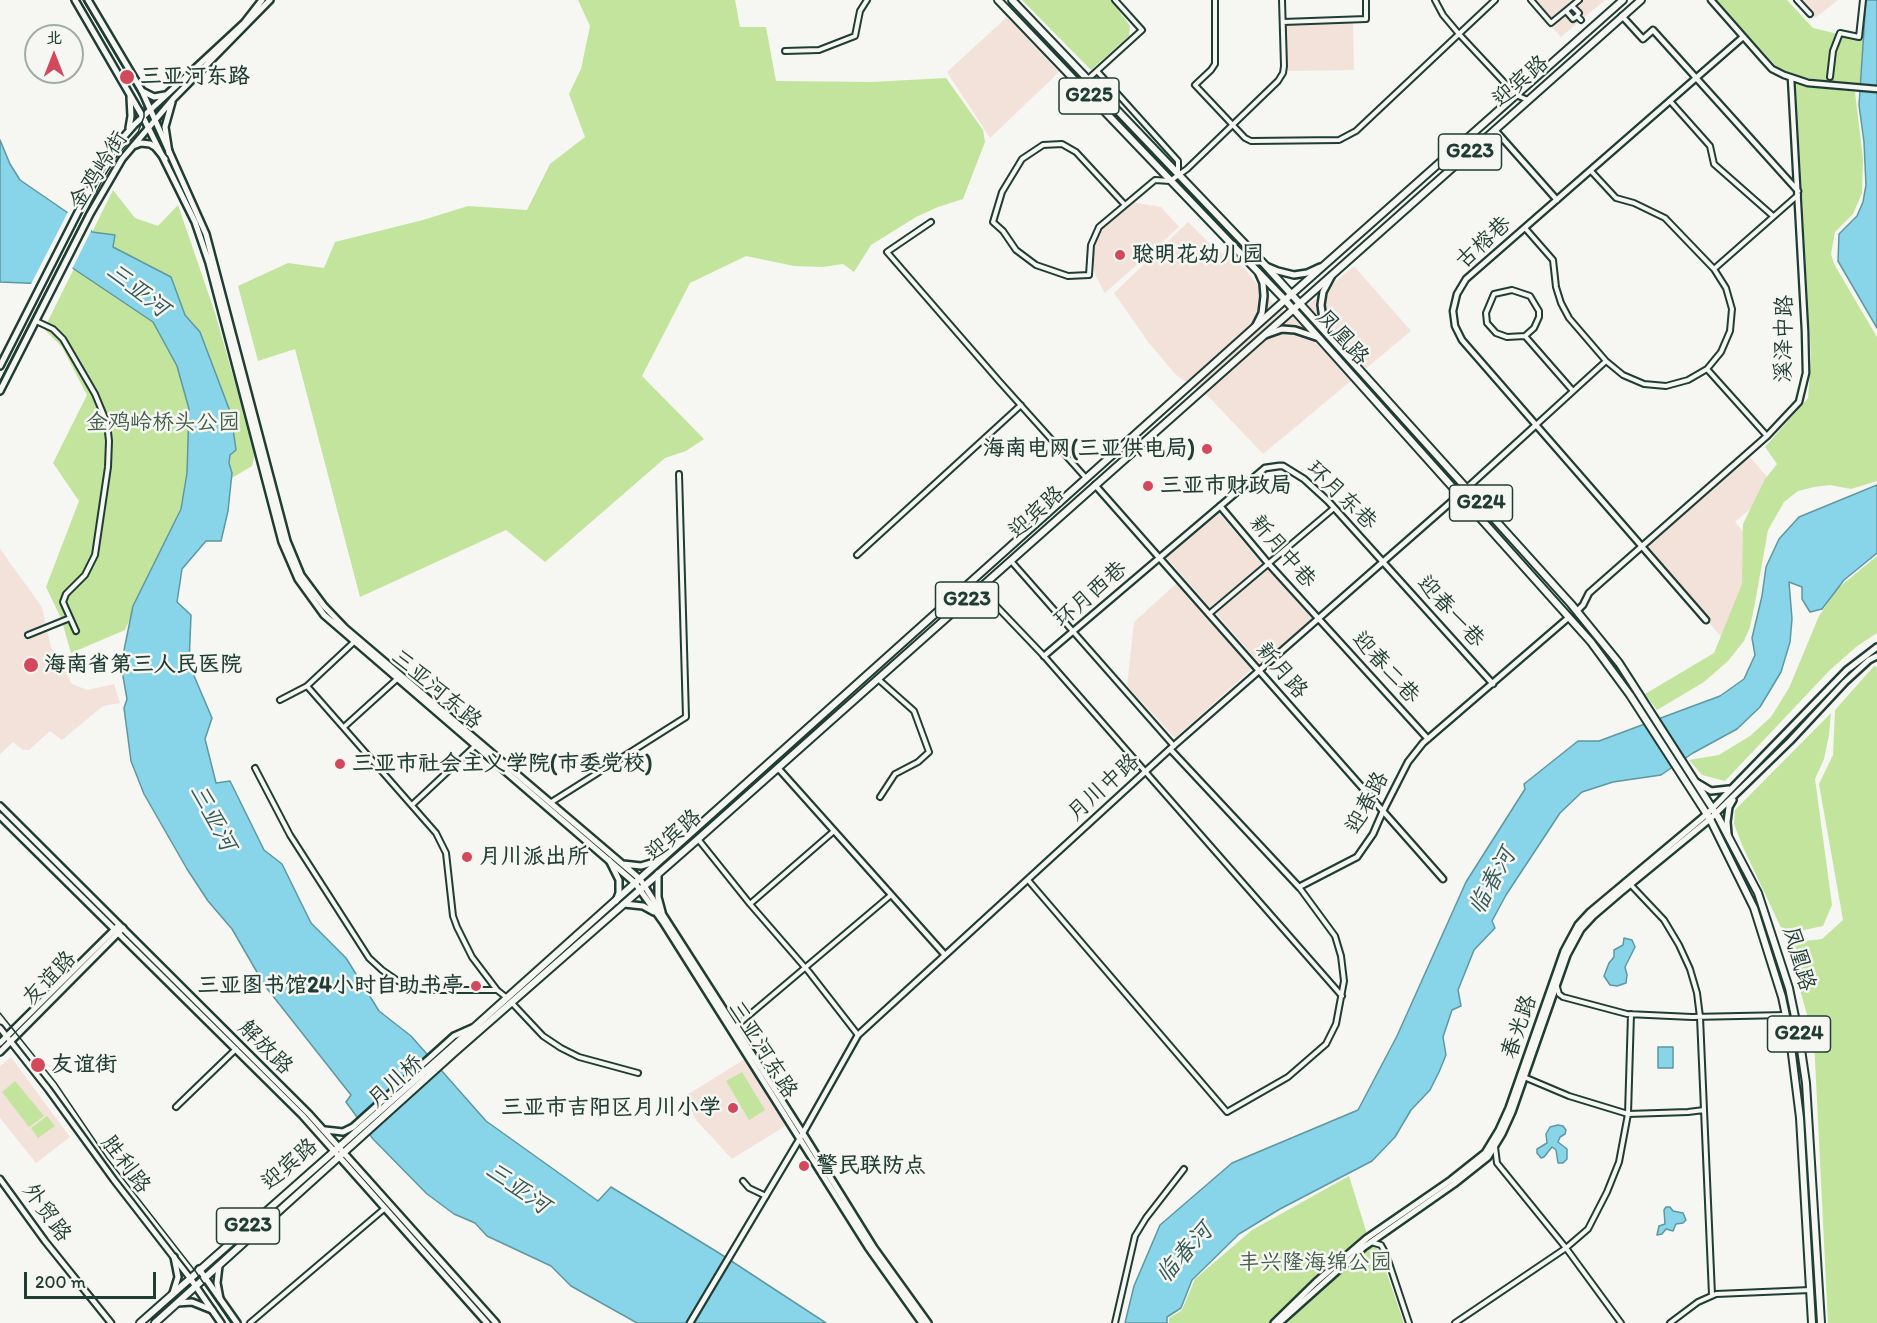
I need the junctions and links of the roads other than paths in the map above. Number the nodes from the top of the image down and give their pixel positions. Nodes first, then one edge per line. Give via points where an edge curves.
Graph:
1 (75, 0) edge
2 (88, 0) edge
3 (262, 0) edge
4 (270, 0) edge
5 (867, 0) edge
6 (998, 0) edge
7 (1012, 0) edge
8 (1115, 0) edge
9 (1215, 0) edge
10 (1282, 0) edge
11 (1366, 0) edge
12 (1435, 0) edge
13 (1495, 0) edge
14 (1531, 0) edge
15 (1579, 0) edge
16 (1623, 0) edge
17 (1641, 0) edge
18 (1710, 0) edge
19 (1797, 0) edge
20 (1863, 0) edge
21 (1572, 6) junction
22 (1566, 11) junction
23 (1810, 14) dead end
24 (1577, 16) junction
25 (1623, 16) junction
26 (1581, 20) dead end
27 (1283, 22) junction
28 (1459, 34) junction
29 (1743, 37) junction
30 (785, 51) dead end
31 (1097, 71) junction
32 (1830, 77) dead end
33 (1696, 78) junction
34 (1791, 78) junction
35 (1088, 79) junction
36 (1528, 84) junction
37 (1877, 89) edge
38 (142, 91) junction
39 (1536, 93) junction
40 (169, 94) junction
41 (1516, 95) junction
42 (130, 97) junction
43 (173, 99) junction
44 (1528, 100) junction
45 (1670, 101) junction
46 (1500, 109) junction
47 (150, 110) junction
48 (142, 117) junction
49 (155, 119) junction
50 (1506, 119) junction
51 (1231, 124) junction
52 (148, 127) junction
53 (1495, 129) junction
54 (128, 131) junction
55 (130, 149) junction
56 (169, 153) junction
57 (165, 159) junction
58 (1591, 171) junction
59 (1178, 174) junction
60 (1170, 181) junction
61 (1798, 193) junction
62 (1557, 200) junction
63 (1125, 205) junction
64 (1773, 216) junction
65 (930, 222) dead end
66 (1525, 228) junction
67 (1265, 265) junction
68 (1324, 266) junction
69 (1714, 268) junction
70 (1258, 272) junction
71 (1331, 276) junction
72 (1291, 294) junction
73 (1285, 300) junction
74 (1299, 304) junction
75 (1293, 309) junction
76 (35, 320) junction
77 (1256, 326) junction
78 (1264, 335) junction
79 (1525, 336) junction
80 (1330, 338) junction
81 (1320, 339) junction
82 (1606, 361) junction
83 (0, 366) edge
84 (1707, 369) junction
85 (0, 391) edge
86 (1573, 392) junction
87 (1021, 405) junction
88 (1536, 425) junction
89 (1767, 436) junction
90 (679, 474) dead end
91 (1086, 478) junction
92 (1095, 485) junction
93 (1467, 488) junction
94 (1459, 495) junction
95 (1220, 506) junction
96 (1334, 508) junction
97 (1642, 547) junction
98 (857, 555) dead end
99 (1159, 558) junction
100 (1011, 561) junction
101 (1383, 562) junction
102 (1269, 563) junction
103 (980, 588) junction
104 (1577, 611) junction
105 (1209, 615) junction
106 (70, 618) junction
107 (1319, 618) junction
108 (1568, 618) junction
109 (1706, 620) dead end
110 (76, 631) dead end
111 (1074, 632) junction
112 (28, 635) dead end
113 (354, 642) junction
114 (1877, 647) edge
115 (1044, 656) junction
116 (1877, 656) edge
117 (1259, 671) junction
118 (397, 679) junction
119 (878, 679) junction
120 (1492, 684) junction
121 (307, 686) junction
122 (280, 700) dead end
123 (344, 727) junction
124 (1428, 739) junction
125 (476, 745) junction
126 (1172, 748) junction
127 (255, 768) dead end
128 (778, 768) junction
129 (1146, 772) junction
130 (1694, 780) junction
131 (1730, 788) junction
132 (1736, 795) junction
133 (880, 797) dead end
134 (550, 803) junction
135 (412, 805) junction
136 (0, 806) edge
137 (1712, 807) junction
138 (1383, 811) junction
139 (1716, 813) junction
140 (0, 816) edge
141 (1708, 817) junction
142 (834, 831) junction
143 (1729, 836) junction
144 (698, 839) junction
145 (662, 859) junction
146 (609, 860) junction
147 (622, 864) junction
148 (658, 873) junction
149 (1443, 879) dead end
150 (1028, 880) junction
151 (638, 881) junction
152 (1630, 884) junction
153 (643, 887) junction
154 (1299, 887) junction
155 (891, 895) junction
156 (616, 901) junction
157 (624, 904) junction
158 (750, 904) junction
159 (661, 914) junction
160 (119, 929) junction
161 (945, 955) junction
162 (806, 968) junction
163 (1556, 986) junction
164 (497, 990) junction
165 (1342, 996) junction
166 (509, 1000) junction
167 (1631, 1014) junction
168 (1786, 1015) junction
169 (1700, 1017) junction
170 (0, 1028) edge
171 (735, 1028) junction
172 (858, 1035) junction
173 (9, 1039) junction
174 (0, 1043) edge
175 (451, 1047) junction
176 (236, 1049) junction
177 (0, 1052) edge
178 (638, 1073) dead end
179 (1524, 1077) junction
180 (176, 1107) dead end
181 (1704, 1110) junction
182 (1628, 1113) junction
183 (354, 1129) junction
184 (323, 1130) junction
185 (802, 1132) junction
186 (361, 1138) joint
187 (799, 1140) junction
188 (1496, 1147) junction
189 (335, 1149) junction
190 (341, 1155) junction
191 (1184, 1169) dead end
192 (0, 1179) edge
193 (743, 1181) dead end
194 (766, 1196) junction
195 (384, 1209) junction
196 (1370, 1242) junction
197 (1363, 1245) junction
198 (1566, 1248) junction
199 (174, 1257) junction
200 (220, 1264) junction
201 (199, 1269) junction
202 (205, 1277) junction
203 (190, 1278) junction
204 (196, 1286) junction
205 (1810, 1290) junction
206 (172, 1294) junction
207 (1712, 1296) junction
208 (220, 1299) junction
209 (177, 1303) junction
210 (1297, 1303) junction
211 (212, 1310) junction
212 (111, 1323) edge
213 (140, 1323) edge
214 (155, 1323) edge
215 (221, 1323) edge
216 (237, 1323) edge
217 (250, 1323) edge
218 (487, 1323) edge
219 (496, 1323) edge
220 (690, 1323) edge
221 (922, 1323) edge
222 (928, 1323) edge
223 (1115, 1323) edge
224 (1274, 1323) edge
225 (1279, 1323) edge
226 (1410, 1323) edge
227 (1455, 1323) edge
228 (1621, 1323) edge
229 (1670, 1323) edge
230 (1812, 1323) edge
231 (1821, 1323) edge

1 - 42 main road, 三亚河东路
2 - 38 main road, 三亚河东路
3 - 40 main road, 金鸡岭街
4 - 43 main road, 金鸡岭街
5 - 30 street via 860,10 855,36 819,50
6 - 60 highway, 凤凰路 / G225
7 - 35 highway, 凤凰路 / G225
8 - 31 street via 1142,30
9 - 51 street via 1215,64 1196,85
10 - 27 street
11 - 27 street via 1366,19
12 - 28 street
13 - 28 street
14 - 22 street via 1551,23
15 - 21 street
16 - 36 highway, 迎宾路 / G223
17 - 25 highway, 迎宾路 / G223
18 - 29 street
19 - 23 street
20 - 32 street via 1859,37 1840,33
21 - 22 street
21 - 24 street
22 - 24 street via 1574,19
24 - 26 street
25 - 33 street via 1643,39 1653,30
25 - 39 highway, 迎宾路 / G223
27 - 51 street via 1283,73
28 - 41 street
28 - 51 street via 1356,131 1339,140 1251,141
29 - 33 street, 古榕巷
29 - 34 street via 1772,69
31 - 35 street
31 - 59 street via 1178,161
33 - 45 street, 古榕巷
33 - 61 street
34 - 37 street
34 - 61 street, 溪泽中路
35 - 59 highway, 凤凰路 / G225
36 - 39 highway
36 - 41 highway, 迎宾路 / G223
38 - 40 main road via 154,97
38 - 47 main road, 三亚河东路
39 - 44 highway, 迎宾路 / G223
40 - 47 main road, 金鸡岭街
41 - 44 street
41 - 46 highway, 迎宾路 / G223
41 - 50 highway
42 - 48 main road, 三亚河东路
42 - 54 main road
43 - 49 main road, 金鸡岭街
43 - 56 main road via 166,121
44 - 50 highway, 迎宾路 / G223
45 - 58 street, 古榕巷
45 - 64 street via 1710,146 1714,164
46 - 50 highway via 1506,112
46 - 68 highway, 迎宾路 / G223
47 - 48 main road, 金鸡岭街
47 - 49 main road, 三亚河东路
48 - 52 main road, 三亚河东路
48 - 54 main road, 金鸡岭街
49 - 52 main road, 金鸡岭街
49 - 56 main road, 三亚河东路
50 - 53 highway, 迎宾路 / G223
51 - 59 street
52 - 55 main road, 金鸡岭街
52 - 57 main road, 三亚河东路
53 - 62 street
53 - 71 highway, 迎宾路 / G223
54 - 83 main road, 金鸡岭街 via 106,157
55 - 57 main road via 146,143
55 - 76 main road, 金鸡岭街 via 90,214
56 - 134 main road, 三亚河东路 via 206,234 287,541 301,575 345,628
57 - 113 main road, 三亚河东路 via 195,222 209,263 282,542 304,588 324,615
58 - 62 street, 古榕巷
58 - 69 street via 1616,198 1665,218
59 - 60 street
59 - 67 highway, 凤凰路 / G225
60 - 63 street via 1155,180
60 - 70 highway, 凤凰路 / G225
61 - 64 street
61 - 89 street, 溪泽中路 via 1806,373 1799,402
62 - 66 street, 古榕巷
63 - 63 street via 1076,152 1062,144 1042,145 1022,159 1002,192 993,222 1016,250 1036,265 1068,276 1089,275 1091,245 1099,227
64 - 69 street
65 - 87 street via 887,252
66 - 82 street via 1553,260 1556,287 1569,318
66 - 88 street, 古榕巷 via 1463,284 1455,299 1453,316 1462,340
67 - 68 main road via 1294,275
67 - 72 highway, 凤凰路 / G225
68 - 72 highway, 迎宾路 / G223
69 - 84 street via 1726,288 1731,320 1721,352
70 - 73 highway, 凤凰路 / G225
70 - 77 main road via 1264,296
71 - 74 highway, 迎宾路 / G223
71 - 80 main road via 1321,305
72 - 73 highway, 迎宾路 / G223
72 - 74 highway, 凤凰路 / G225
73 - 75 highway, 凤凰路 / G224
73 - 77 highway, 迎宾路 / G223
74 - 75 highway, 迎宾路 / G223
74 - 80 highway, 凤凰路 / G224
75 - 78 highway, 迎宾路 / G223
75 - 81 highway, 凤凰路 / G224
76 - 85 main road, 金鸡岭街
76 - 106 street via 63,339 107,423 109,441 95,555 85,575 66,594 63,602
77 - 91 highway, 迎宾路 / G223
78 - 81 main road via 1282,329
78 - 92 highway, 迎宾路 / G223
79 - 79 street via 1507,337 1486,323 1494,294 1512,290 1530,296 1539,317
79 - 86 street
80 - 93 highway, 凤凰路 / G224
81 - 94 highway, 凤凰路 / G224
82 - 84 street via 1623,375 1644,384 1666,386
82 - 86 street
84 - 89 street
86 - 88 street
87 - 91 street
87 - 98 street
88 - 93 street
88 - 97 street, 古榕巷
89 - 97 street, 溪泽中路
90 - 134 street via 686,717
91 - 145 highway, 迎宾路 / G223
92 - 99 street, 新月路
92 - 100 highway, 迎宾路 / G223
93 - 104 highway, 凤凰路 / G224
94 - 101 street, 月川中路
94 - 108 highway, 凤凰路 / G224
95 - 96 street, 环月东巷 via 1265,468 1283,466 1304,479
95 - 99 street, 环月东巷
95 - 102 street, 新月中巷
96 - 101 street, 环月东巷
96 - 102 street
97 - 104 street, 溪泽中路 via 1589,593
97 - 109 street, 古榕巷
99 - 105 street, 新月路
99 - 111 street, 环月西巷
100 - 103 highway, 迎宾路 / G223
100 - 111 street
101 - 107 street, 月川中路
101 - 120 street, 迎春一巷
102 - 105 street
102 - 107 street, 新月中巷
103 - 115 street
103 - 119 highway, 迎宾路 / G223
104 - 130 highway, 凤凰路 / G224 via 1619,663
105 - 117 street, 新月路
106 - 110 street
106 - 112 street
107 - 117 street, 月川中路
107 - 124 street, 迎春二巷
108 - 120 street, 迎春路
108 - 141 highway, 凤凰路 / G224 via 1630,695
111 - 115 street, 环月西巷
111 - 126 street
113 - 118 main road, 三亚河东路
113 - 121 street
114 - 131 main road via 1847,670
115 - 129 street
116 - 132 main road via 1845,682
117 - 126 street, 月川中路
117 - 138 street, 新月路
118 - 123 street
118 - 125 main road, 三亚河东路
119 - 128 highway, 迎宾路 / G223
119 - 133 street via 914,711 929,752 895,774
120 - 124 street, 迎春路
121 - 122 street
121 - 123 street
123 - 135 street
124 - 138 street, 迎春路 via 1408,762
125 - 135 street
125 - 146 main road, 三亚河东路
126 - 129 street, 月川中路
126 - 154 street
127 - 164 street via 291,835 369,958 382,970 416,988
128 - 142 street
128 - 144 highway, 迎宾路 / G223
129 - 150 street, 月川中路
129 - 165 street
130 - 131 main road via 1711,791
130 - 137 highway, 凤凰路 / G224
131 - 137 main road
132 - 139 main road
132 - 143 main road via 1728,815
134 - 147 main road, 三亚河东路
135 - 164 street via 447,853 455,921 472,957
136 - 160 main road, 解放路
137 - 139 highway, 凤凰路 / G224
137 - 141 main road
138 - 149 street, 新月路
138 - 154 street, 迎春路 via 1357,857
139 - 141 main road
139 - 143 highway, 凤凰路 / G224
140 - 160 main road, 解放路
141 - 152 main road, 春光路
141 - 168 highway, 凤凰路 / G224 via 1754,908
141 - 197 main road, 春光路 via 1590,912 1570,938 1509,1108 1485,1153
142 - 155 street
142 - 158 street
143 - 231 highway, 凤凰路 / G224 via 1758,893 1789,988 1799,1036 1806,1083
144 - 148 highway, 迎宾路 / G223
144 - 158 street
145 - 147 main road via 641,866
145 - 151 highway, 迎宾路 / G223
146 - 151 main road, 三亚河东路
146 - 156 main road via 619,880
147 - 151 main road, 三亚河东路
148 - 153 highway, 迎宾路 / G223
148 - 159 main road
150 - 161 street, 月川中路
150 - 165 street via 1227,1112 1288,1077 1326,1044 1336,1024
151 - 153 main road, 三亚河东路
151 - 156 highway, 迎宾路 / G223
152 - 163 main road, 春光路 via 1581,929
152 - 169 street via 1664,920 1679,945 1695,986
153 - 157 highway, 迎宾路 / G223
153 - 159 main road, 三亚河东路
154 - 165 street via 1335,936 1344,981
155 - 161 street
155 - 162 street
156 - 166 highway, 迎宾路 / G223
157 - 159 main road via 643,906
157 - 166 highway, 迎宾路 / G223
158 - 162 street
159 - 171 main road, 三亚河东路
159 - 187 main road, 三亚河东路
160 - 173 main road, 友谊路
160 - 176 main road, 解放路
160 - 184 main road, 解放路
161 - 172 street, 月川中路
162 - 171 street
162 - 172 street
163 - 167 street via 1563,997
163 - 179 main road, 春光路
164 - 166 street
166 - 175 highway, 迎宾路 / G223
166 - 175 highway, 迎宾路 / G223
166 - 178 street via 543,1036 561,1048 579,1057
167 - 169 street
167 - 182 street
168 - 169 street
168 - 205 highway, 凤凰路 / G224 via 1800,1118
169 - 181 street
170 - 173 street, 胜利路
171 - 185 main road, 三亚河东路
172 - 185 street, 月川中路
173 - 174 main road, 友谊路
173 - 177 main road, 友谊路
173 - 199 street, 胜利路
175 - 183 highway, 月川桥 / G223
175 - 186 highway, 月川桥 / G223
176 - 180 street
176 - 189 main road, 解放路
179 - 182 street via 1569,1096
179 - 188 main road, 春光路
181 - 182 street
181 - 207 street
182 - 198 street via 1619,1162 1607,1192 1588,1229
183 - 184 main road via 337,1133
183 - 189 highway, 迎宾路 / G223
184 - 189 main road, 解放路
185 - 187 street, 月川中路
185 - 222 main road, 三亚河东路 via 874,1248
186 - 190 highway, 迎宾路 / G223
187 - 194 street, 月川中路
187 - 221 main road, 三亚河东路
188 - 196 main road, 春光路 via 1478,1166
188 - 198 street via 1497,1162
189 - 190 main road, 解放路
189 - 201 highway, 迎宾路 / G223
190 - 195 main road, 解放路
190 - 200 highway, 迎宾路 / G223
190 - 219 main road, 解放路
191 - 223 street via 1135,1236
192 - 212 street, 外贸路
193 - 194 street
194 - 220 street, 月川中路
195 - 217 street
195 - 218 main road, 解放路
196 - 197 main road, 春光路
196 - 226 street via 1381,1245 1386,1254
197 - 210 main road
198 - 227 street
198 - 228 street
199 - 203 street, 胜利路
199 - 206 main road via 178,1277
200 - 202 highway, 迎宾路 / G223
200 - 208 main road
201 - 202 main road
201 - 203 highway, 迎宾路 / G223
202 - 204 highway, 迎宾路 / G223
202 - 208 main road
203 - 204 main road, 胜利路
203 - 206 highway, 迎宾路 / G223
204 - 209 highway, 迎宾路 / G223
204 - 211 main road, 胜利路
205 - 207 street
205 - 230 highway, 凤凰路 / G224
206 - 213 highway, 迎宾路 / G223
207 - 229 street
208 - 216 main road
209 - 211 main road via 192,1302
209 - 214 highway, 迎宾路 / G223
210 - 224 main road
210 - 225 main road
211 - 215 main road, 胜利路

